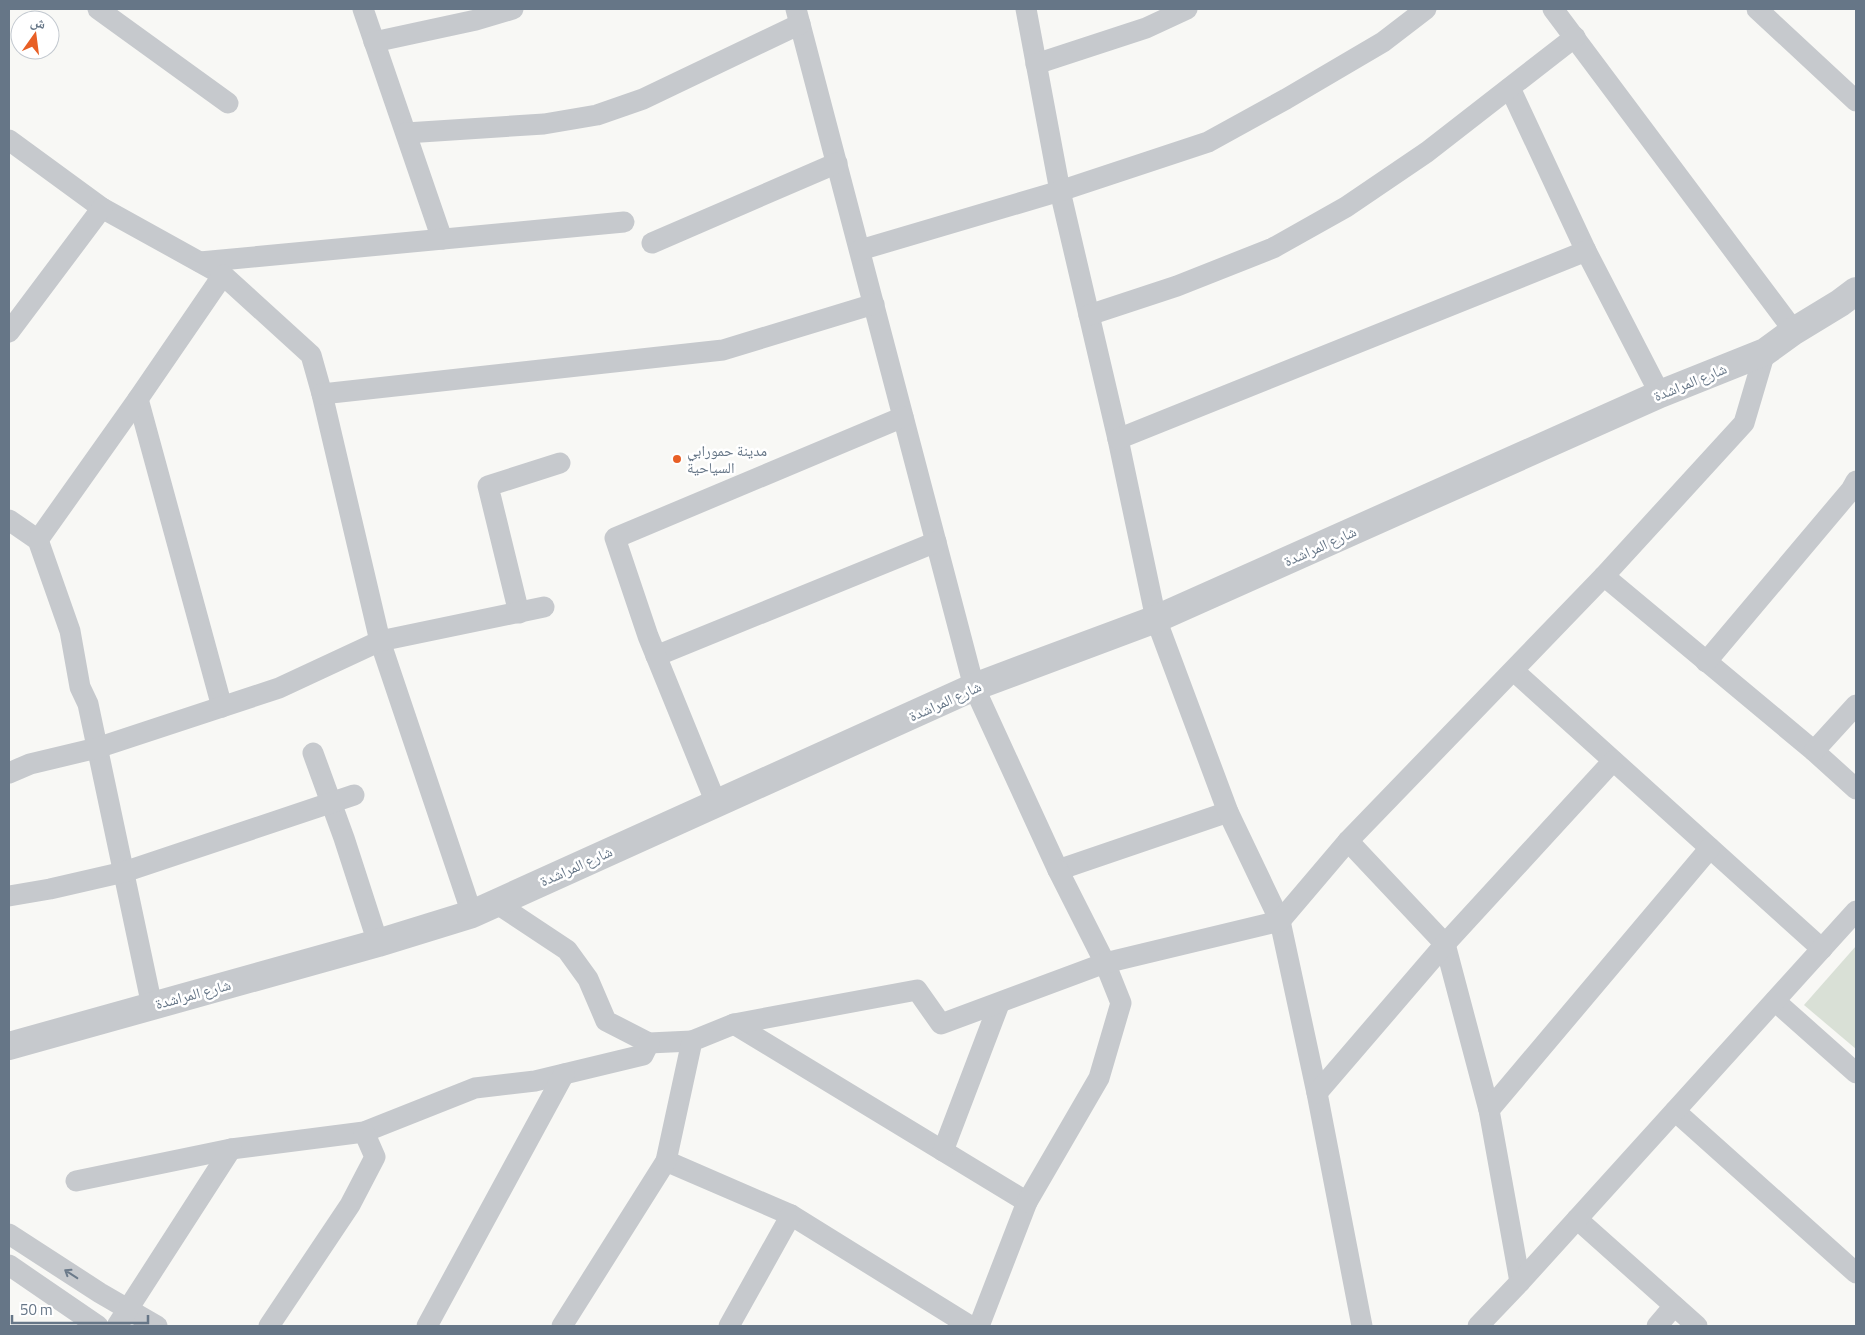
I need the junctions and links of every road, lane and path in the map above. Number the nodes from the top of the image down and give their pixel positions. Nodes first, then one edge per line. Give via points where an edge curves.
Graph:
1 (98, 9) edge
2 (363, 9) edge
3 (513, 9) edge
4 (1026, 9) edge
5 (1187, 9) edge
6 (1426, 9) edge
7 (1553, 9) edge
8 (1757, 9) edge
9 (798, 16) edge
10 (1575, 37) junction
11 (374, 42) junction
12 (1036, 64) junction
13 (1510, 88) junction
14 (1856, 101) edge
15 (228, 103) dead end
16 (406, 133) junction
17 (9, 140) edge
18 (837, 163) junction
19 (1060, 191) junction
20 (102, 208) junction
21 (624, 222) dead end
22 (442, 239) junction
23 (652, 243) dead end
24 (860, 250) junction
25 (1586, 251) junction
26 (200, 262) junction
27 (223, 275) junction
28 (1856, 291) edge
29 (874, 304) junction
30 (1089, 315) junction
31 (1794, 331) junction
32 (9, 332) edge
33 (1765, 352) junction
34 (322, 394) junction
35 (1660, 394) junction
36 (138, 399) junction
37 (903, 416) junction
38 (1118, 440) junction
39 (560, 463) dead end
40 (1854, 488) edge
41 (9, 520) edge
42 (38, 540) junction
43 (936, 542) junction
44 (1604, 576) junction
45 (544, 607) dead end
46 (519, 613) junction
47 (1156, 619) junction
48 (380, 642) junction
49 (656, 656) junction
50 (1706, 662) junction
51 (1514, 671) junction
52 (974, 687) junction
53 (1856, 704) edge
54 (222, 707) junction
55 (98, 748) junction
56 (1814, 751) junction
57 (313, 753) dead end
58 (1613, 761) junction
59 (9, 773) edge
60 (1856, 789) edge
61 (354, 795) dead end
62 (331, 803) junction
63 (716, 803) junction
64 (1228, 812) junction
65 (1348, 841) junction
66 (1710, 848) junction
67 (1058, 870) junction
68 (124, 872) junction
69 (9, 896) edge
70 (496, 903) junction
71 (1856, 911) edge
72 (472, 914) junction
73 (1280, 921) junction
74 (378, 944) junction
75 (1446, 944) junction
76 (1822, 949) junction
77 (1105, 963) junction
78 (1775, 1001) junction
79 (999, 1004) junction
80 (152, 1006) junction
81 (734, 1024) junction
82 (692, 1041) junction
83 (649, 1043) junction
84 (9, 1046) edge
85 (1856, 1073) edge
86 (564, 1074) junction
87 (1316, 1093) junction
88 (1489, 1110) junction
89 (1675, 1111) junction
90 (364, 1132) junction
91 (231, 1149) junction
92 (942, 1151) junction
93 (666, 1161) junction
94 (76, 1181) dead end
95 (1027, 1202) junction
96 (791, 1215) junction
97 (1577, 1219) junction
98 (9, 1234) edge
99 (9, 1265) edge
100 (1856, 1273) edge
101 (1520, 1282) junction
102 (1674, 1306) junction
103 (122, 1318) edge
104 (79, 1320) edge
105 (98, 1326) edge
106 (157, 1326) edge
107 (269, 1326) edge
108 (427, 1326) edge
109 (562, 1326) edge
110 (729, 1326) edge
111 (970, 1326) edge
112 (978, 1326) edge
113 (1362, 1326) edge
114 (1478, 1326) edge
115 (1658, 1326) edge
116 (1696, 1326) edge

1 - 15 street
2 - 11 street
3 - 11 street
4 - 12 street
5 - 12 street via 1146,28
6 - 19 street via 1375,46 1208,142
7 - 10 street
8 - 14 street
9 - 16 street via 643,99 597,115 544,124
9 - 18 street
10 - 13 street
10 - 31 street
11 - 16 street
12 - 19 street
13 - 25 street
13 - 30 street via 1354,202 1273,248 1178,286
16 - 22 street
17 - 20 street
18 - 23 street
18 - 24 street
19 - 24 street
19 - 30 street
20 - 26 street
20 - 32 street
21 - 22 street
22 - 26 street
24 - 29 street
25 - 35 street
25 - 38 street
26 - 27 street
27 - 34 street via 311,355
27 - 36 street
28 - 31 street, شارع المراشدة
29 - 34 street via 724,350
29 - 37 street
30 - 38 street
31 - 33 street, شارع المراشدة
33 - 35 street, شارع المراشدة
33 - 44 street via 1744,423
34 - 48 street
35 - 47 street, شارع المراشدة
36 - 42 street
36 - 54 street
37 - 43 street
37 - 49 street via 615,538
38 - 47 street
39 - 46 street via 488,486
40 - 50 street
41 - 42 street
42 - 55 street via 70,631 80,687 88,704
43 - 49 street
43 - 52 street
44 - 50 street
44 - 51 street
45 - 46 street
46 - 48 street
47 - 52 street, شارع المراشدة
47 - 64 street
48 - 54 street via 279,688
48 - 72 street
49 - 63 street
50 - 56 street
51 - 58 street
51 - 65 street
52 - 63 street, شارع المراشدة
52 - 67 street
53 - 56 street
54 - 55 street
55 - 59 street via 30,764
55 - 68 street
56 - 60 street
57 - 62 street
58 - 66 street
58 - 75 street
61 - 62 street
62 - 68 street
62 - 74 street
63 - 70 street, شارع المراشدة
64 - 67 street
64 - 73 street
65 - 73 street
65 - 75 street
66 - 76 street
66 - 88 street
67 - 77 street
68 - 69 street
68 - 80 street
70 - 72 street, شارع المراشدة
70 - 83 street via 567,950 588,979 606,1021
71 - 76 street
72 - 74 street, شارع المراشدة
73 - 77 street
73 - 87 street
74 - 80 street, شارع المراشدة
75 - 87 street
75 - 88 street
76 - 78 street
77 - 79 street
77 - 95 street via 1122,1003 1098,1078
78 - 85 street
78 - 89 street
79 - 81 street via 941,1024 918,990
79 - 92 street
80 - 84 street, شارع المراشدة
81 - 82 street
81 - 92 street
82 - 83 street
82 - 93 street
83 - 86 street via 643,1055
86 - 90 street via 476,1088
86 - 108 street
87 - 113 street
88 - 101 street
89 - 97 street
89 - 100 street
90 - 91 street
90 - 107 street via 375,1157 350,1205
91 - 94 street
91 - 103 street
92 - 95 street
93 - 96 street
93 - 109 street
95 - 112 street
96 - 110 street
96 - 111 street
97 - 101 street
97 - 102 street
103 -> 98 street via 100,1293
99 - 104 street
101 - 114 street
102 - 115 street
102 - 116 street
103 - 106 street
104 - 105 street

